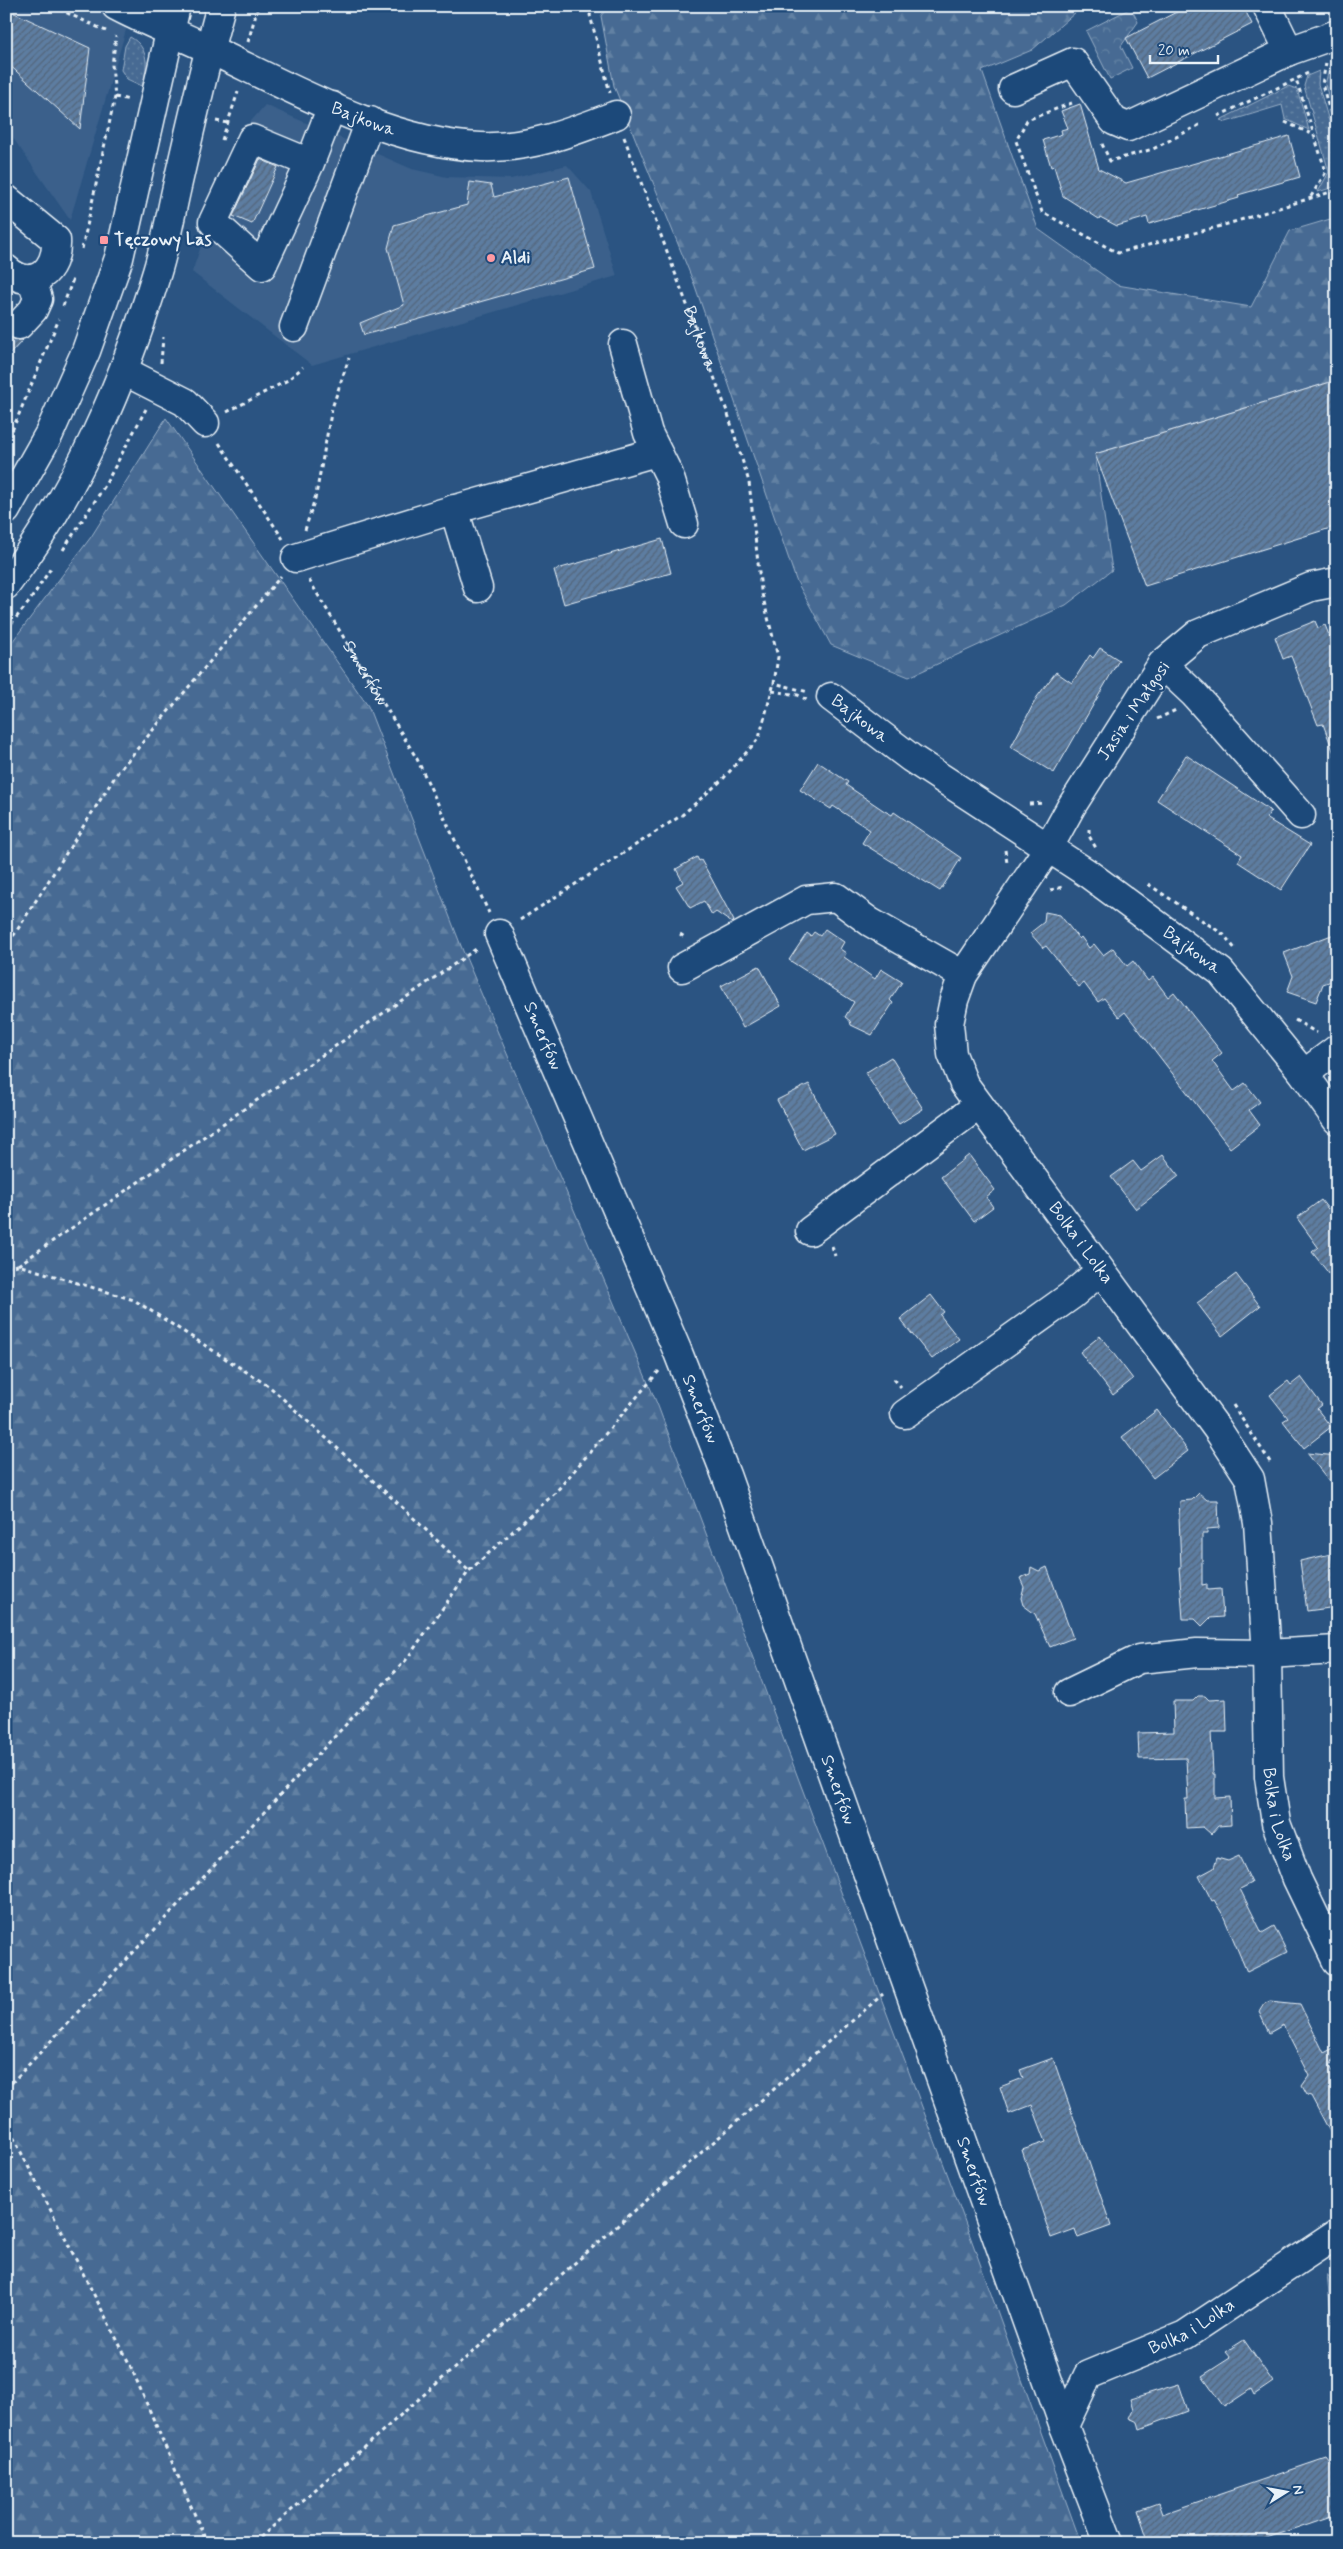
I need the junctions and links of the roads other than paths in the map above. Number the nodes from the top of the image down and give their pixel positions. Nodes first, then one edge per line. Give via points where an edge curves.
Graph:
1 (116, 6) edge
2 (220, 6) edge
3 (1267, 6) edge
4 (173, 18) edge
5 (1332, 45) edge
6 (209, 49) junction
7 (1289, 51) junction
8 (1013, 89) dead end
9 (332, 106) junction
10 (616, 115) road end
11 (370, 121) junction
12 (310, 163) dead end
13 (6, 199) edge
14 (6, 269) edge
15 (32, 279) junction
16 (18, 325) dead end
17 (294, 327) dead end
18 (623, 344) dead end
19 (124, 371) junction
20 (205, 423) road end
21 (656, 452) junction
22 (454, 509) junction
23 (6, 510) edge
24 (684, 524) dead end
25 (296, 558) road end
26 (1337, 582) edge
27 (6, 585) edge
28 (478, 588) dead end
29 (1162, 664) junction
30 (831, 697) road end
31 (1301, 815) dead end
32 (1049, 846) junction
33 (499, 934) road end
34 (682, 968) dead end
35 (963, 975) junction
36 (1337, 1049) edge
37 (1304, 1074) junction
38 (979, 1105) junction
39 (1337, 1120) edge
40 (810, 1231) dead end
41 (1100, 1271) junction
42 (905, 1414) dead end
43 (1337, 1650) edge
44 (1268, 1654) junction
45 (1069, 1693) dead end
46 (1337, 1962) edge
47 (1337, 2234) edge
48 (1064, 2426) junction
49 (1109, 2543) edge

1 - 4 street, Bajkowa
2 - 6 street
3 - 7 street
4 - 6 street, Bajkowa
4 - 23 street via 119,258 86,351 49,434
5 - 7 street
6 - 9 street, Bajkowa
6 - 19 street via 158,270
7 - 8 street via 1128,127 1114,121 1073,62
9 - 11 street, Bajkowa
9 - 12 street
10 - 11 street, Bajkowa via 562,136 500,147 439,141
11 - 17 street
13 - 15 street via 56,240 56,252 49,268
14 - 15 street via 22,280
15 - 16 street via 38,299 33,310
18 - 21 street via 639,405
19 - 20 street via 185,402
19 - 27 street via 69,490
21 - 22 street
21 - 24 street via 669,475
22 - 25 street
22 - 28 street
26 - 29 street, Jasia i Małgosi via 1310,587 1198,634
29 - 31 street via 1194,694
29 - 32 street, Jasia i Małgosi
30 - 32 street, Bajkowa via 911,758
32 - 35 street, Bolka i Lolka
32 - 37 street, Bajkowa via 1221,972
33 - 48 street, Smerfów via 677,1350 730,1484
34 - 35 street via 806,900 836,897 870,922
35 - 38 street, Bolka i Lolka via 949,1024 952,1054 964,1084
36 - 37 street
37 - 39 street, Bajkowa
38 - 40 street
38 - 41 street, Bolka i Lolka
41 - 42 street via 1072,1295
41 - 44 street, Bolka i Lolka via 1218,1430 1250,1479 1258,1523
43 - 44 street
44 - 45 street via 1197,1653 1139,1659
44 - 46 street, Bolka i Lolka via 1269,1776 1276,1823 1297,1879
47 - 48 street, Bolka i Lolka via 1185,2335 1088,2375
48 - 49 street, Smerfów

